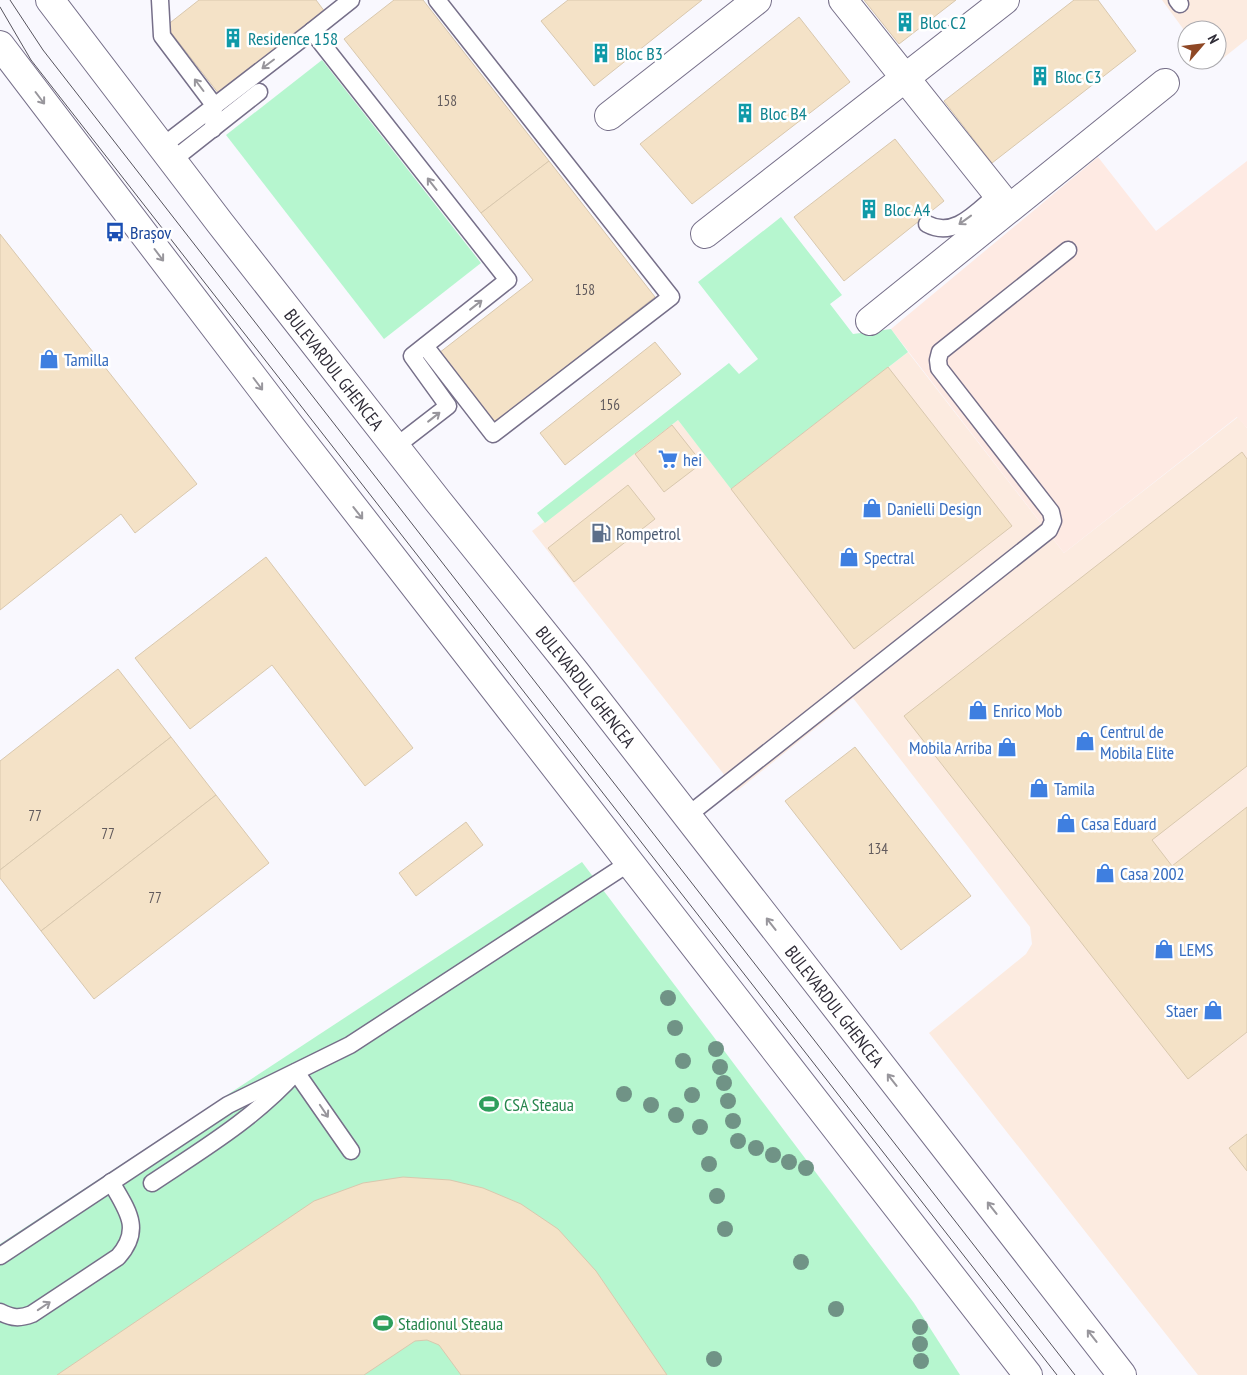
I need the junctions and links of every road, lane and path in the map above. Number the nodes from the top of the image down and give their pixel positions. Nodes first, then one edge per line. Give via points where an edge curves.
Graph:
1 (50, 0) edge
2 (68, 0) edge
3 (160, 0) edge
4 (351, 0) edge
5 (437, 0) edge
6 (757, 0) edge
7 (843, 0) edge
8 (1005, 0) edge
9 (312, 31) junction
10 (5, 57) edge
11 (905, 78) junction
12 (1165, 83) dead end
13 (259, 92) dead end
14 (214, 105) junction
15 (609, 116) dead end
16 (213, 129) junction
17 (178, 145) junction
18 (1003, 201) junction
19 (927, 224) dead end
20 (705, 234) dead end
21 (1068, 250) dead end
22 (870, 321) dead end
23 (425, 346) junction
24 (395, 446) junction
25 (687, 816) junction
26 (630, 863) junction
27 (296, 1072) junction
28 (351, 1151) dead end
29 (111, 1182) junction
30 (152, 1183) dead end
31 (0, 1256) edge
32 (0, 1312) edge
33 (1028, 1375) edge
34 (1122, 1375) edge

1 - 24 main road, BULEVARDUL GHENCEA
2 - 17 main road
14 -> 3 lane via 162,36
4 - 9 lane
5 - 23 lane via 670,297 493,434
6 - 15 main road
7 - 11 main road
8 - 11 main road
9 -> 14 lane
23 -> 9 lane via 508,280
10 -> 26 main road
11 - 18 main road
11 - 20 main road
12 - 18 main road
13 - 16 lane
14 - 16 lane
14 - 17 lane
16 - 17 lane
17 - 24 main road via 385,412
18 -> 19 lane via 952,228 943,230
18 - 22 main road
21 - 25 lane via 940,352 938,360 939,368 1051,512 1053,521 1049,530
24 -> 23 lane via 448,406 412,356
24 - 25 main road, BULEVARDUL GHENCEA
34 -> 25 main road, BULEVARDUL GHENCEA
26 - 27 lane via 350,1045
26 - 33 main road
27 -> 28 lane
27 - 29 lane via 228,1105
27 - 30 lane via 276,1095 256,1111
29 - 31 lane
32 -> 29 lane via 11,1318 32,1314 118,1257 126,1248 131,1236 131,1221

